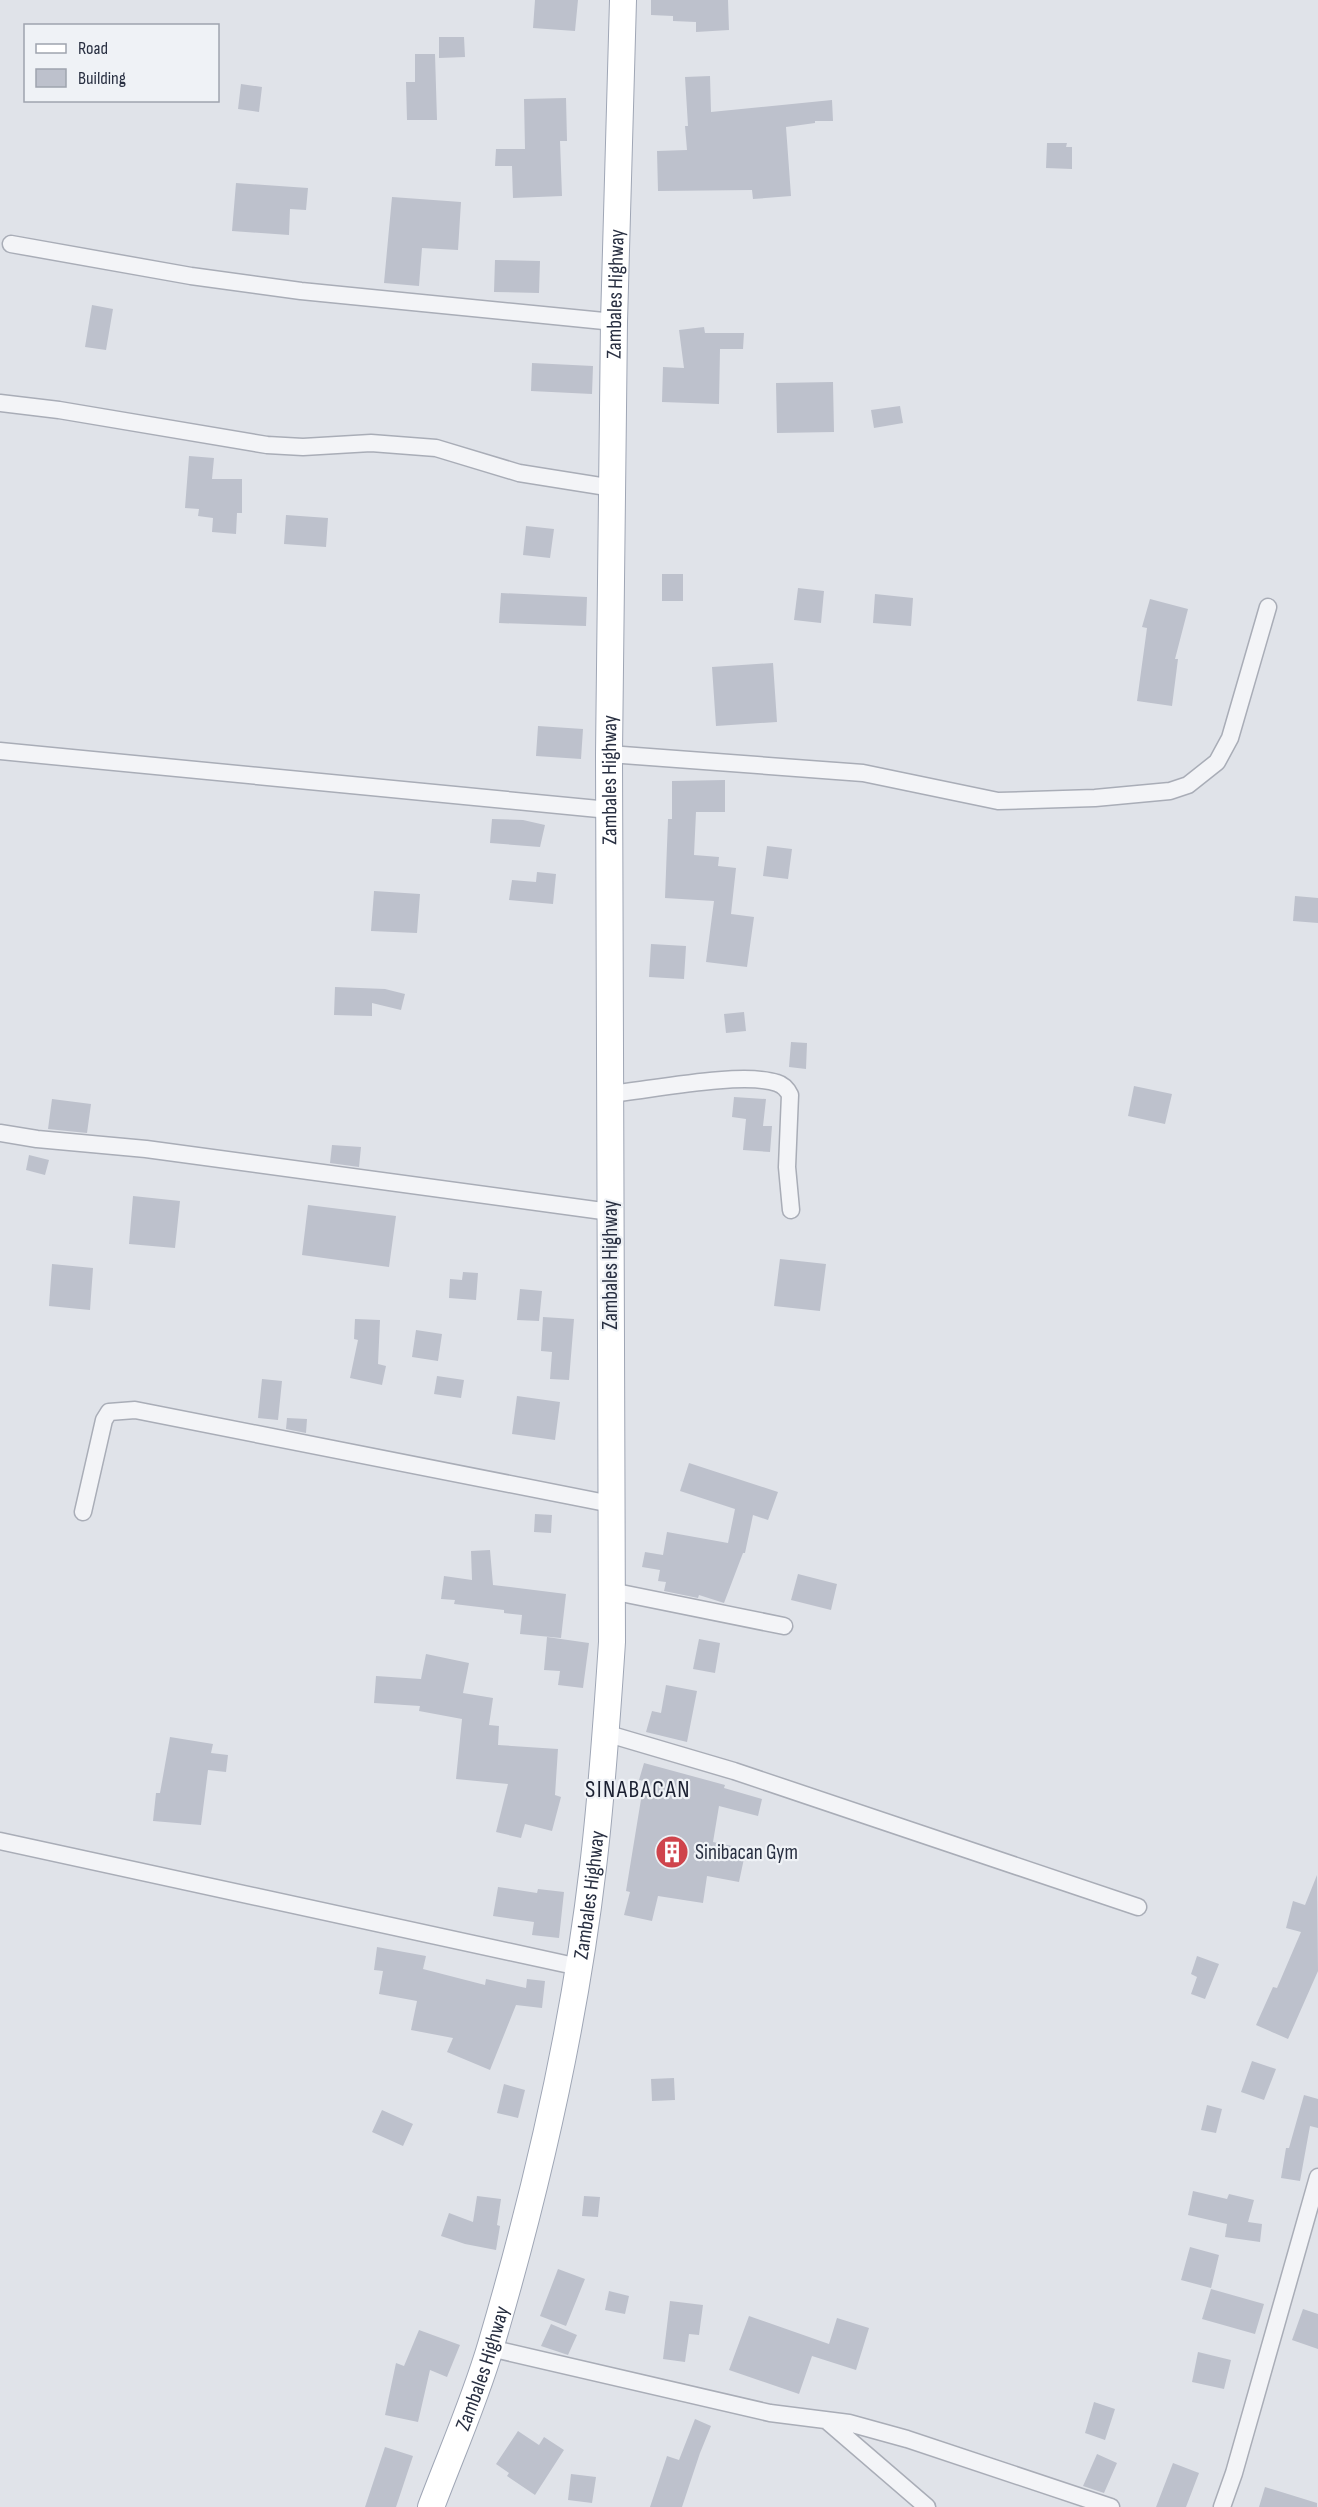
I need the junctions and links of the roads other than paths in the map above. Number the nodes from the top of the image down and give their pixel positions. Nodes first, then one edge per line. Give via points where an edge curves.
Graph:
1 (623, 0) edge
2 (11, 244) dead end
3 (614, 322) junction
4 (0, 403) edge
5 (613, 488) junction
6 (1268, 607) dead end
7 (0, 751) edge
8 (609, 754) junction
9 (609, 810) junction
10 (610, 1094) junction
11 (0, 1133) edge
12 (791, 1210) dead end
13 (610, 1212) junction
14 (611, 1504) junction
15 (83, 1512) dead end
16 (611, 1591) junction
17 (784, 1626) dead end
18 (605, 1733) junction
19 (0, 1841) edge
20 (1138, 1907) dead end
21 (579, 1967) junction
22 (1318, 2177) edge
23 (490, 2348) junction
24 (826, 2420) junction
25 (431, 2507) edge
26 (927, 2507) edge
27 (1111, 2507) edge
28 (1222, 2507) edge

1 - 3 main road, Zambales Highway
2 - 3 street via 301,291
3 - 5 main road, Zambales Highway
4 - 5 street via 267,445 371,443 436,448 519,474
5 - 8 main road, Zambales Highway
6 - 8 street via 1230,738 1217,762 1188,785 1170,791 998,801 863,773
7 - 9 street
8 - 9 main road, Zambales Highway
9 - 10 main road, Zambales Highway
10 - 12 street via 737,1079 779,1083 790,1095 787,1167
10 - 13 main road, Zambales Highway
11 - 13 street
13 - 14 main road, Zambales Highway
14 - 15 street via 126,1410 109,1412 104,1420
14 - 16 main road, Zambales Highway
16 - 17 street
16 - 18 main road, Zambales Highway via 612,1642
18 - 20 street via 734,1771
18 - 21 main road, Zambales Highway via 594,1867
19 - 21 street
21 - 23 main road, Zambales Highway via 551,2116
22 - 28 street
23 - 24 street via 770,2413
23 - 25 main road, Zambales Highway
24 - 26 street
24 - 27 street via 907,2439

